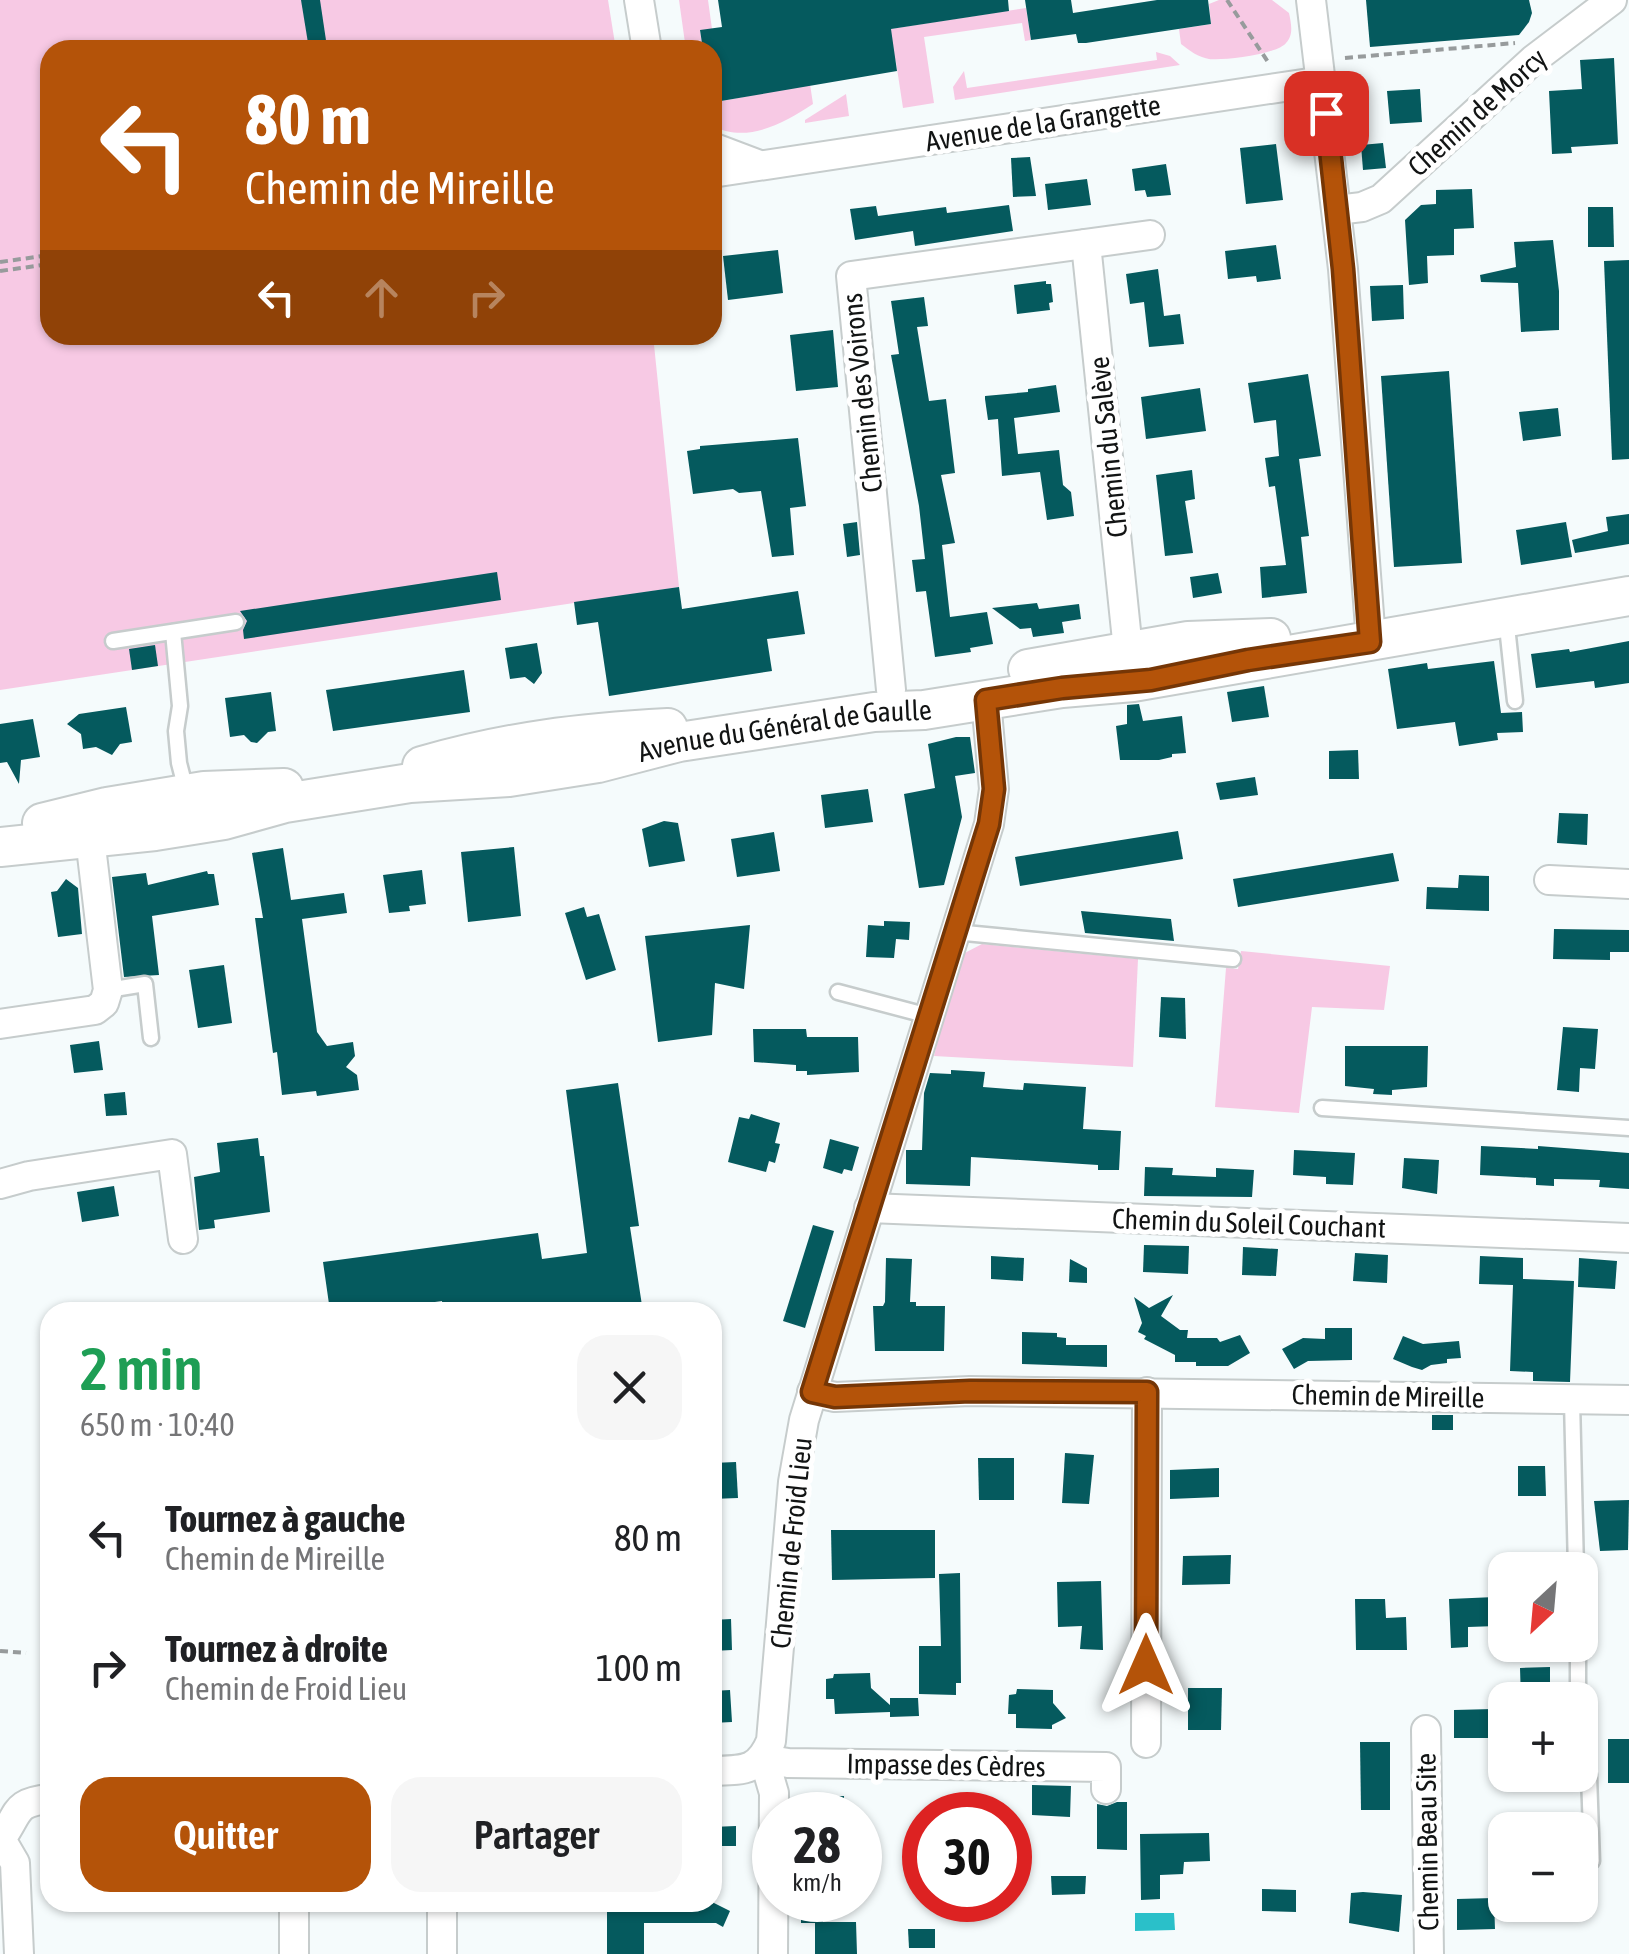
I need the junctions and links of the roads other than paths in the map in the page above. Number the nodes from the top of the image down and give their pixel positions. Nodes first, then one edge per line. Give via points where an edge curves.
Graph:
1 (639, 0) edge
2 (1311, 0) edge
3 (1612, 0) edge
4 (645, 40) edge
5 (1321, 70) junction
6 (722, 150) edge
7 (763, 166) junction
8 (722, 172) edge
9 (1337, 210) junction
10 (1150, 235) dead end
11 (1086, 244) junction
12 (1629, 582) edge
13 (1629, 596) edge
14 (1506, 615) junction
15 (236, 622) dead end
16 (172, 632) junction
17 (1370, 632) junction
18 (113, 641) dead end
19 (1131, 666) junction
20 (984, 688) junction
21 (891, 690) junction
22 (1515, 701) dead end
23 (573, 751) junction
24 (190, 810) junction
25 (141, 817) junction
26 (0, 829) edge
27 (90, 838) junction
28 (0, 848) edge
29 (1549, 880) dead end
30 (1629, 884) edge
31 (956, 932) junction
32 (1233, 959) dead end
33 (108, 990) junction
34 (838, 992) dead end
35 (929, 1016) junction
36 (0, 1024) edge
37 (151, 1038) dead end
38 (1322, 1108) dead end
39 (1629, 1128) edge
40 (0, 1184) edge
41 (869, 1208) junction
42 (1629, 1238) edge
43 (183, 1239) dead end
44 (812, 1392) junction
45 (1147, 1392) junction
46 (1572, 1400) junction
47 (1629, 1400) edge
48 (1576, 1552) edge
49 (1426, 1730) dead end
50 (1146, 1744) dead end
51 (764, 1759) junction
52 (722, 1770) edge
53 (1106, 1788) dead end
54 (40, 1799) edge
55 (1, 1840) edge
56 (294, 1912) edge
57 (442, 1912) edge
58 (19, 1954) edge
59 (294, 1954) edge
60 (442, 1954) edge
61 (774, 1954) edge
62 (1428, 1954) edge

1 - 4 street
2 - 5 street
3 - 9 street, Chemin de Morcy via 1532,60 1382,198
5 - 7 street, Avenue de la Grangette
5 - 9 street
6 - 7 street
7 - 8 street, Avenue de la Grangette
9 - 17 street
10 - 11 street, Chemin des Voirons
11 - 19 street, Chemin du Salève
11 - 21 street, Chemin des Voirons via 851,276
12 - 17 main road, Avenue du Général de Gaulle
13 - 14 main road, Avenue du Général de Gaulle
14 - 17 main road, Avenue du Général de Gaulle via 1432,632
14 - 22 lane
15 - 16 lane
16 - 18 lane
16 - 24 lane via 179,763
17 - 19 main road, Avenue du Général de Gaulle via 1248,660
19 - 20 main road, Avenue du Général de Gaulle
20 - 21 main road, Avenue du Général de Gaulle
20 - 23 main road, Avenue du Général de Gaulle via 909,712
20 - 31 street, Chemin de Froid Lieu via 993,806
21 - 23 main road, Avenue du Général de Gaulle
23 - 24 main road, Avenue du Général de Gaulle via 389,772
24 - 25 main road, Avenue du Général de Gaulle
25 - 26 main road, Avenue du Général de Gaulle
25 - 27 main road, Avenue du Général de Gaulle
27 - 28 main road, Avenue du Général de Gaulle
27 - 33 street
29 - 30 street
31 - 32 lane
31 - 35 street, Chemin de Froid Lieu
33 - 36 street via 95,1010
33 - 37 lane via 144,984
34 - 35 lane
35 - 41 street, Chemin de Froid Lieu
38 - 39 lane
40 - 43 street via 172,1154
41 - 42 street, Chemin du Soleil Couchant
41 - 44 street, Chemin de Froid Lieu
44 - 45 street, Chemin de Mireille
44 - 51 street, Chemin de Froid Lieu via 793,1482 771,1741
45 - 46 street, Chemin de Mireille
45 - 50 street
46 - 47 street, Chemin de Mireille
46 - 48 lane
49 - 62 street, Chemin Beau Site
51 - 52 street
51 - 53 street, Impasse des Cèdres via 1106,1767
51 - 61 street via 774,1793
54 - 55 street via 20,1806
55 - 58 street via 15,1863
56 - 59 street
57 - 60 street

